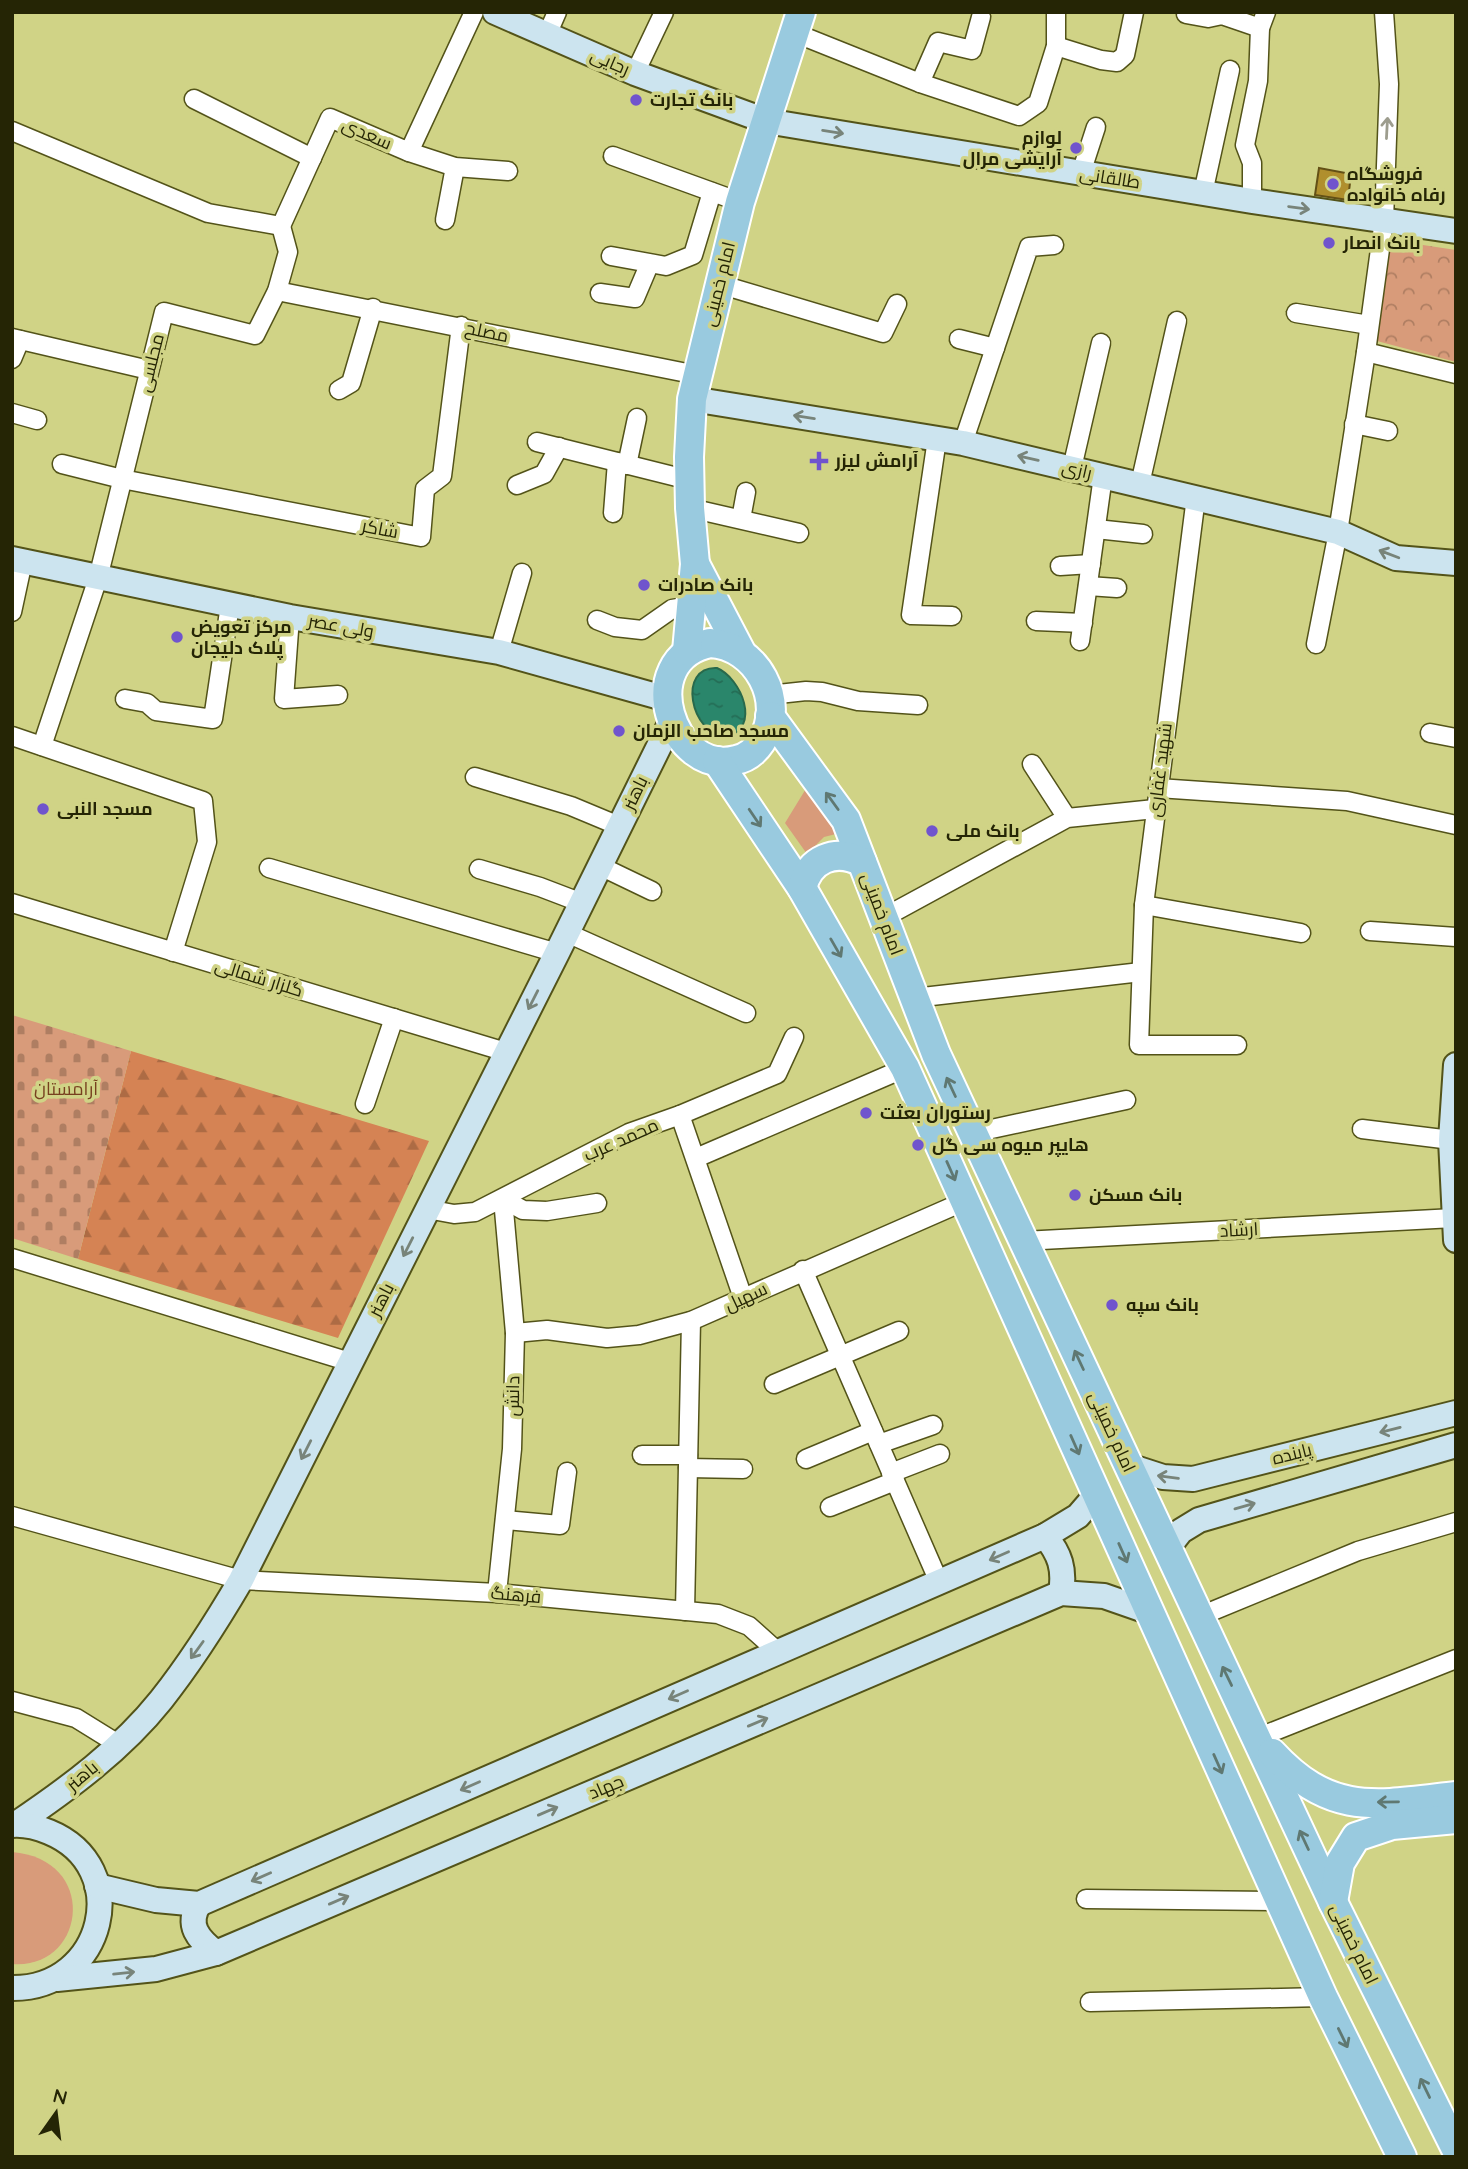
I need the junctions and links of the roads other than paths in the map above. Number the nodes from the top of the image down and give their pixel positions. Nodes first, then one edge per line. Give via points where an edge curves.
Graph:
1 (474, 12) edge
2 (495, 12) edge
3 (558, 12) edge
4 (664, 12) edge
5 (1056, 12) edge
6 (1134, 12) edge
7 (1384, 12) edge
8 (1186, 14) dead end
9 (981, 17) dead end
10 (1263, 20) edge
11 (798, 23) edge
12 (547, 35) junction
13 (1056, 46) junction
14 (1230, 70) dead end
15 (635, 73) junction
16 (920, 83) junction
17 (194, 99) dead end
18 (766, 121) junction
19 (1097, 127) dead end
20 (12, 131) edge
21 (409, 152) junction
22 (614, 156) dead end
23 (312, 158) junction
24 (456, 167) junction
25 (508, 171) dead end
26 (1081, 173) junction
27 (712, 192) junction
28 (1203, 193) junction
29 (1252, 201) junction
30 (740, 202) junction
31 (445, 220) dead end
32 (1384, 220) junction
33 (281, 226) junction
34 (1456, 231) edge
35 (1054, 245) dead end
36 (611, 256) dead end
37 (649, 265) junction
38 (719, 284) junction
39 (277, 291) junction
40 (600, 293) dead end
41 (897, 304) dead end
42 (373, 308) junction
43 (1296, 313) dead end
44 (1177, 321) dead end
45 (1370, 325) junction
46 (461, 326) junction
47 (16, 339) edge
48 (959, 340) dead end
49 (1101, 343) dead end
50 (995, 348) junction
51 (1366, 352) junction
52 (12, 359) edge
53 (149, 370) junction
54 (1456, 374) edge
55 (694, 387) junction
56 (339, 390) dead end
57 (12, 413) edge
58 (636, 418) dead end
59 (37, 420) dead end
60 (1354, 424) junction
61 (1388, 431) dead end
62 (937, 439) junction
63 (537, 442) dead end
64 (963, 443) junction
65 (559, 447) junction
66 (622, 463) junction
67 (62, 464) dead end
68 (1072, 468) junction
69 (1103, 476) junction
70 (122, 479) junction
71 (1140, 484) junction
72 (517, 485) dead end
73 (746, 492) dead end
74 (690, 494) junction
75 (1196, 497) junction
76 (613, 513) dead end
77 (741, 519) junction
78 (1096, 529) junction
79 (1338, 532) junction
80 (799, 533) dead end
81 (1143, 534) dead end
82 (18, 560) edge
83 (1456, 563) edge
84 (695, 564) junction
85 (1091, 564) junction
86 (1060, 566) dead end
87 (522, 573) dead end
88 (98, 578) junction
89 (1088, 586) junction
90 (1117, 588) dead end
91 (230, 605) junction
92 (690, 606) junction
93 (12, 612) edge
94 (952, 616) dead end
95 (290, 617) junction
96 (597, 620) dead end
97 (1036, 621) dead end
98 (1316, 644) dead end
99 (687, 651) junction
100 (499, 652) junction
101 (741, 652) junction
102 (338, 695) dead end
103 (125, 699) dead end
104 (918, 705) dead end
105 (770, 706) junction
106 (670, 709) junction
107 (1430, 733) dead end
108 (12, 736) edge
109 (1456, 738) edge
110 (41, 746) junction
111 (717, 761) junction
112 (1032, 764) dead end
113 (475, 777) dead end
114 (1158, 789) junction
115 (1155, 809) junction
116 (1067, 818) junction
117 (1456, 825) edge
118 (619, 826) junction
119 (862, 862) junction
120 (600, 866) junction
121 (269, 868) dead end
122 (480, 869) dead end
123 (802, 888) junction
124 (653, 891) dead end
125 (582, 902) junction
126 (12, 903) edge
127 (1144, 905) junction
128 (883, 918) junction
129 (1370, 931) dead end
130 (1301, 933) dead end
131 (1456, 937) edge
132 (562, 943) junction
133 (173, 952) junction
134 (1141, 972) junction
135 (914, 998) junction
136 (746, 1013) dead end
137 (394, 1018) junction
138 (794, 1037) dead end
139 (1237, 1045) dead end
140 (506, 1052) junction
141 (1456, 1065) edge
142 (905, 1068) junction
143 (1126, 1101) dead end
144 (365, 1104) dead end
145 (680, 1115) junction
146 (1453, 1128) edge
147 (1362, 1129) dead end
148 (973, 1133) junction
149 (696, 1158) junction
150 (503, 1199) junction
151 (965, 1201) junction
152 (597, 1203) dead end
153 (427, 1209) junction
154 (1455, 1229) edge
155 (1023, 1241) junction
156 (12, 1258) edge
157 (803, 1270) junction
158 (743, 1298) junction
159 (691, 1321) junction
160 (899, 1331) dead end
161 (515, 1333) junction
162 (842, 1357) junction
163 (351, 1362) junction
164 (774, 1384) dead end
165 (1456, 1413) edge
166 (933, 1425) dead end
167 (876, 1438) junction
168 (1456, 1445) edge
169 (940, 1454) dead end
170 (642, 1455) dead end
171 (806, 1459) dead end
172 (688, 1462) junction
173 (1129, 1466) junction
174 (743, 1469) dead end
175 (567, 1472) dead end
176 (893, 1477) junction
177 (1097, 1494) junction
178 (830, 1507) dead end
179 (12, 1516) edge
180 (505, 1520) junction
181 (1456, 1522) edge
182 (1045, 1536) junction
183 (1167, 1549) junction
184 (241, 1580) junction
185 (939, 1582) junction
186 (497, 1593) junction
187 (1060, 1593) junction
188 (685, 1611) junction
189 (1150, 1612) junction
190 (1198, 1617) junction
191 (778, 1652) junction
192 (1456, 1659) edge
193 (12, 1701) edge
194 (1257, 1738) junction
195 (118, 1744) junction
196 (1456, 1796) edge
197 (1345, 1801) junction
198 (1456, 1819) edge
199 (14, 1825) edge
200 (1356, 1837) junction
201 (97, 1886) junction
202 (1086, 1899) dead end
203 (1280, 1900) junction
204 (1333, 1902) junction
205 (199, 1904) junction
206 (216, 1953) junction
207 (57, 1979) junction
208 (12, 1988) edge
209 (1324, 1997) junction
210 (1090, 2002) dead end
211 (1456, 2149) edge
212 (1402, 2157) edge

1 - 21 street, سعدی
2 - 12 main road, رجایی
3 - 12 street
4 - 15 street
5 - 13 street
6 - 13 street via 1125,55 1117,62
32 -> 7 street via 1390,84
8 - 10 street
9 - 16 street via 972,50 938,42
10 - 29 street via 1258,81 1245,145 1252,163
11 - 16 street
11 - 18 main road, امام خمینی
12 - 15 main road, رجایی
13 - 16 street via 1038,103 1019,116
14 - 28 street
15 - 18 main road, رجایی
17 - 23 street
18 -> 26 main road, طالقانی
18 - 30 main road, امام خمینی
19 - 26 street
20 - 33 street via 208,213
21 - 23 street, سعدی via 330,118
21 - 24 street
22 - 27 street
23 - 33 street, سعدی
24 - 25 street
24 - 31 street
26 - 28 main road, طالقانی
27 - 30 street
27 - 37 street via 694,255 666,266
28 - 29 main road, طالقانی
29 -> 32 main road, طالقانی
30 - 38 main road, امام خمینی
32 - 34 main road, طالقانی
32 - 45 street
33 - 39 street, مجلسی via 288,252
35 - 50 street via 1029,247
36 - 37 street
37 - 40 street via 635,298
38 - 41 street via 883,333
38 - 55 main road, امام خمینی
39 - 42 street, مصلح
39 - 53 street, مجلسی via 255,335 164,312
42 - 46 street, مصلح
42 - 56 street via 351,383
43 - 45 street
44 - 71 street
45 - 51 street
46 - 55 street, مصلح
46 - 70 street, شاکر via 442,476 425,489 421,537
47 - 52 street
47 - 53 street
48 - 50 street
49 - 68 street
50 - 64 street
51 - 54 street
51 - 60 street
53 - 70 street, مجلسی
62 -> 55 main road, رازی
55 - 74 main road, امام خمینی
57 - 59 street
58 - 66 street
60 - 61 street
60 - 79 street
62 - 64 main road, رازی
62 - 94 street via 911,615
63 - 65 street
68 -> 64 main road, رازی
65 - 66 street
65 - 72 street via 544,474
66 - 74 street
66 - 76 street
67 - 70 street
68 - 69 main road, رازی
69 - 71 main road, رازی
69 - 78 street
70 - 88 street, مجلسی
71 - 75 main road, رازی
73 - 77 street
74 - 77 street
74 - 84 main road, امام خمینی
75 - 79 main road, رازی
75 - 114 street, شهید غفاری
77 - 80 street
78 - 81 street
78 - 85 street
83 -> 79 main road, رازی via 1396,558
79 - 98 street
82 - 88 main road, ولی عصر
82 - 93 street
84 - 92 main road, امام خمینی
84 - 101 main road, امام خمینی
85 - 86 street
85 - 89 street
87 - 100 street
88 - 91 main road, ولی عصر
88 - 110 street, مجلسی
89 - 90 street
89 - 97 street via 1082,633
91 - 95 main road, ولی عصر
91 - 103 street via 213,719 156,711 147,703
92 - 96 street via 672,609 642,630
92 - 99 main road, امام خمینی
95 - 100 main road, ولی عصر
95 - 102 street via 284,699
99 - 101 main road via 721,643
99 - 106 main road via 669,678
100 - 106 main road, ولی عصر
101 - 105 main road via 756,667
104 - 105 street via 806,691
105 - 111 main road via 765,737 750,754
119 -> 105 main road, امام خمینی via 846,820
106 - 111 main road via 688,746
106 - 118 main road, باهنر
107 - 109 street
108 - 110 street
110 - 133 street via 203,801 207,842
111 -> 123 main road
112 - 116 street
113 - 118 street
114 - 115 street, شهید غفاری
114 - 117 street via 1347,801
115 - 116 street
115 - 127 street, شهید غفاری
116 - 128 street
118 - 120 main road, باهنر
119 - 123 main road via 829,856 810,868
119 - 128 main road, امام خمینی
120 - 124 street
120 - 125 main road, باهنر
121 - 132 street
122 - 125 street
123 -> 142 main road
125 - 132 main road, باهنر
126 - 133 street, گلزار شمالی
127 - 130 street
127 - 134 street, شهید غفاری
128 - 135 main road, امام خمینی
129 - 131 street
132 - 136 street
132 -> 140 main road, باهنر
133 - 137 street, گلزار شمالی
134 - 135 street
134 - 139 street, شهید غفاری via 1139,1045
148 -> 135 main road, امام خمینی
137 - 140 street, گلزار شمالی
137 - 144 street
138 - 145 street, محمد عرب via 777,1074
140 - 153 main road, باهنر
141 - 146 main road
142 - 149 street
142 -> 151 main road
143 - 148 street
145 - 149 street
145 - 150 street, محمد عرب via 629,1133
146 - 147 street
146 - 154 main road
148 - 155 main road, امام خمینی
149 - 158 street
150 - 152 street via 523,1210
150 - 153 street, محمد عرب via 475,1212
150 - 161 street, دانش
151 - 157 street, سهیل
151 -> 177 main road
153 -> 163 main road, باهنر
154 - 155 street, ارشاد
173 -> 155 main road, امام خمینی
156 - 163 street
157 - 158 street, سهیل
157 - 162 street
158 - 159 street, سهیل
159 - 161 street, سهیل via 607,1338 547,1330
159 - 172 street
160 - 162 street
161 - 180 street, دانش
162 - 164 street
162 - 167 street
163 -> 184 main road, باهنر
165 -> 173 main road, پاینده via 1194,1479 1163,1477
166 - 167 street
167 - 171 street
167 - 176 street
183 -> 168 main road, پاینده via 1181,1531 1199,1520
169 - 176 street
170 - 172 street
172 - 174 street
172 - 188 street
173 - 183 main road, امام خمینی
175 - 180 street via 560,1525
176 - 178 street
176 - 185 street
177 - 182 main road via 1078,1516
177 -> 189 main road
179 - 184 street, فرهنگ
180 - 186 street, دانش
181 - 190 street via 1358,1551
182 -> 185 main road
182 - 187 main road via 1061,1562
183 - 190 main road, امام خمینی
184 - 186 street, فرهنگ
184 -> 195 main road, باهنر via 160,1702
185 - 191 main road
186 - 188 street, فرهنگ
187 - 189 main road, جهاد via 1104,1595
206 -> 187 main road, جهاد
188 - 191 street, فرهنگ via 719,1614 749,1626
189 -> 203 main road
194 -> 190 main road, امام خمینی
191 -> 205 main road
192 - 194 street
193 - 195 street via 76,1718
194 - 197 main road via 1291,1774 1313,1789
204 -> 194 main road, امام خمینی
195 - 199 main road, باهنر via 68,1788
196 -> 197 main road via 1389,1803
197 - 200 main road via 1338,1819 1344,1831
198 - 200 main road via 1392,1825
199 - 201 main road via 38,1827 60,1836 77,1850
200 - 204 main road via 1340,1863
201 - 205 main road via 156,1900
201 - 207 main road via 100,1913 93,1939 78,1962
202 - 203 street
203 - 209 main road
211 -> 204 main road, امام خمینی
205 - 206 main road via 193,1914 194,1926 204,1944
207 -> 206 main road, جهاد via 156,1969
207 - 208 main road, جهاد via 31,1988
209 - 210 street
209 -> 212 main road

